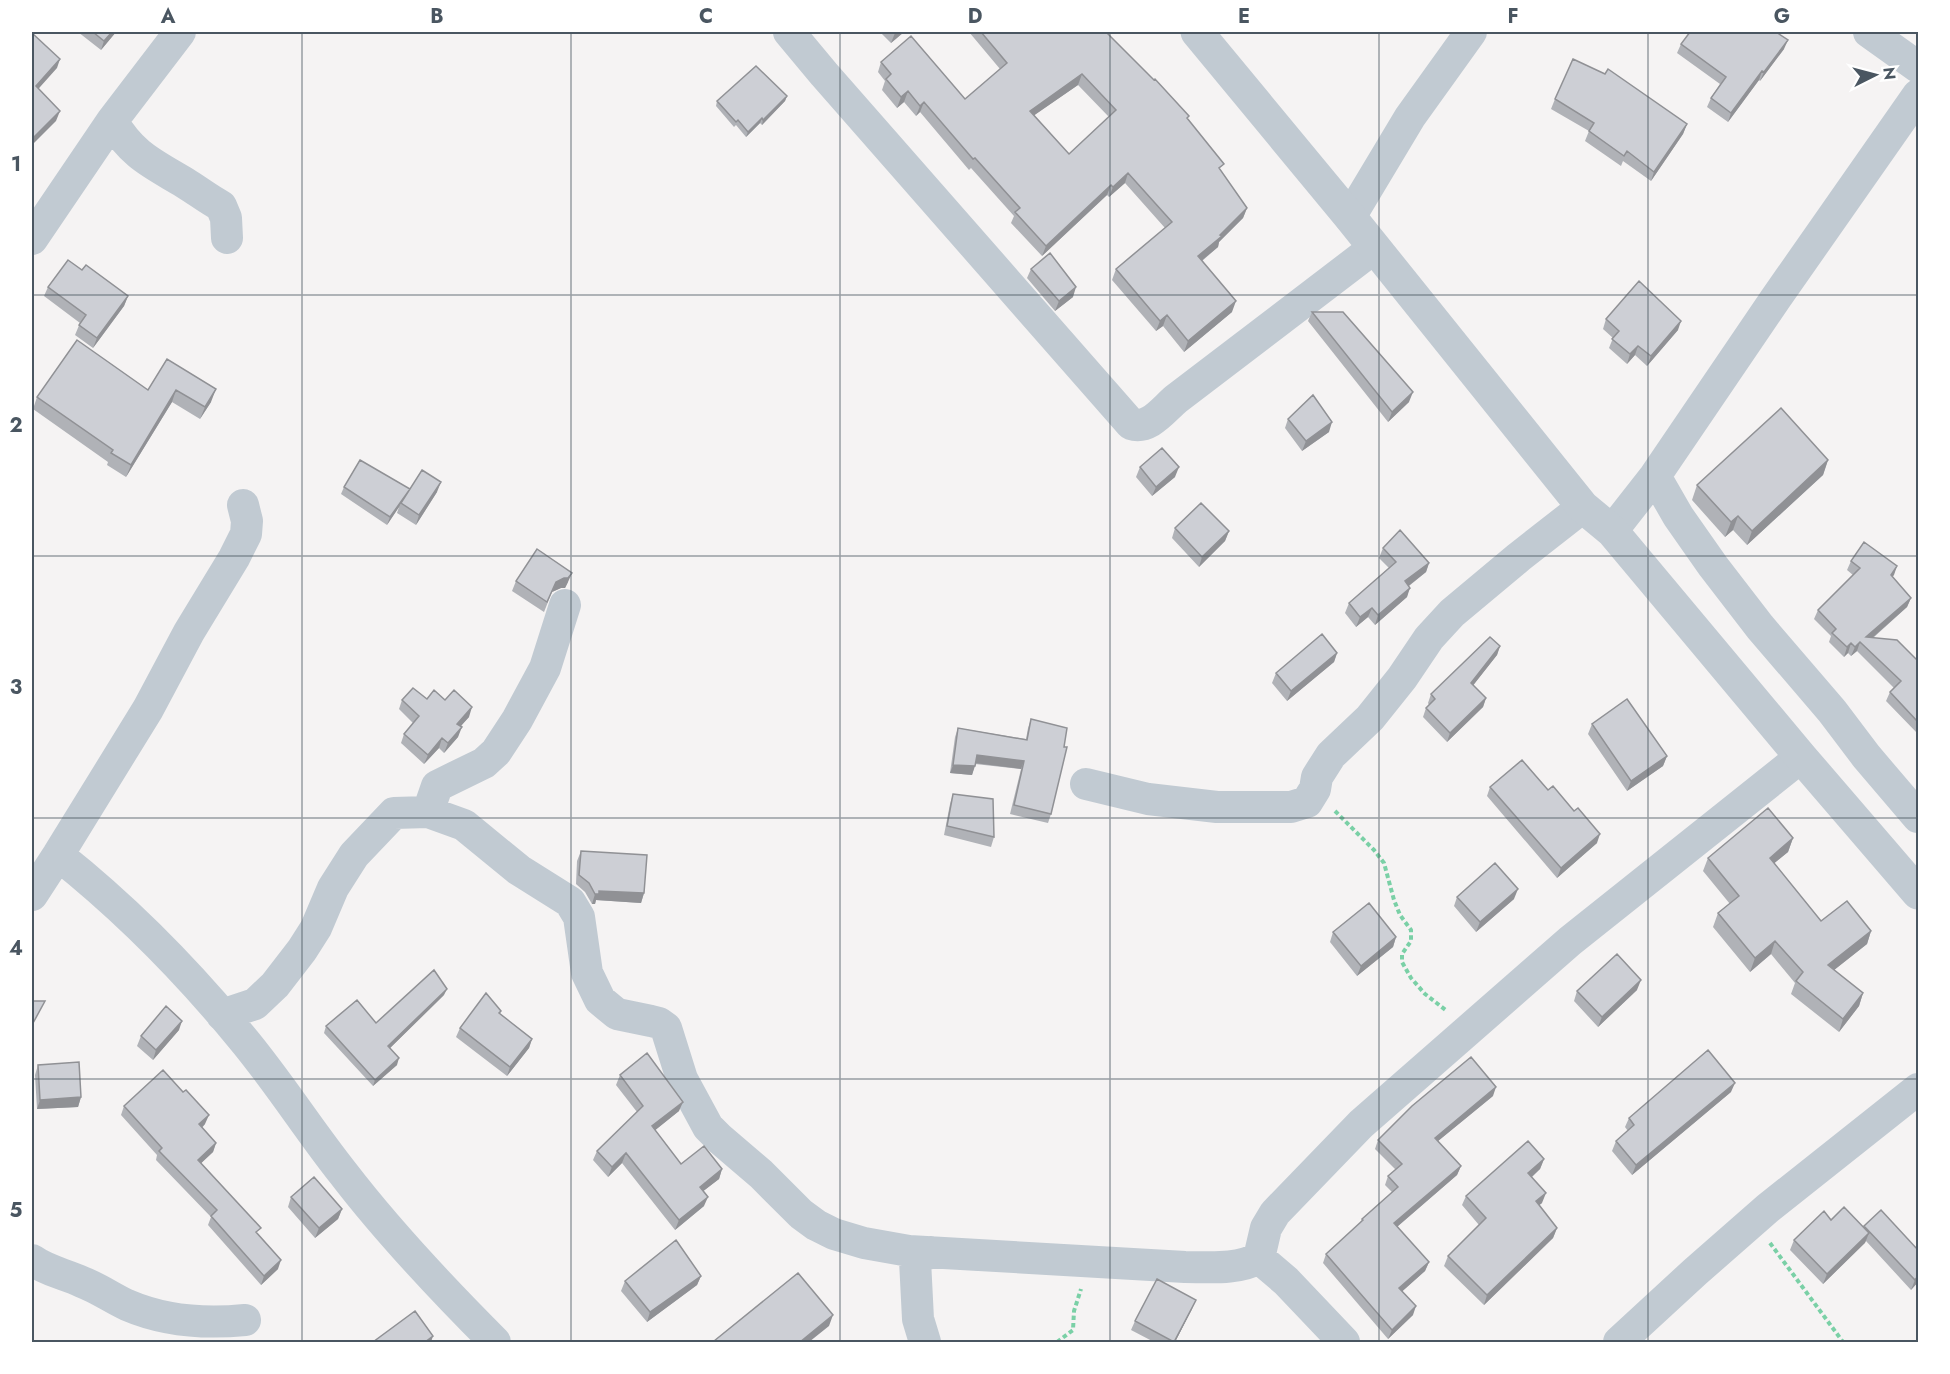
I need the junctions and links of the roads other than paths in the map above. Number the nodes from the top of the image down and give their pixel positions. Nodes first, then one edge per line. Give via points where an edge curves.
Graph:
1 (180, 32) edge
2 (789, 32) edge
3 (1197, 32) edge
4 (1471, 32) edge
5 (1869, 32) edge
6 (1918, 67) edge
7 (1918, 95) edge
8 (112, 121) junction
9 (1350, 216) junction
10 (227, 238) dead end
11 (32, 239) edge
12 (1374, 248) junction
13 (1655, 476) junction
14 (243, 505) dead end
15 (1583, 507) junction
16 (1612, 531) junction
17 (565, 605) dead end
18 (1801, 757) junction
19 (1086, 784) dead end
20 (428, 812) junction
21 (1918, 817) edge
22 (47, 858) edge
23 (1918, 893) edge
24 (32, 895) edge
25 (222, 1015) junction
26 (1918, 1089) edge
27 (931, 1252) junction
28 (1259, 1258) junction
29 (32, 1260) edge
30 (245, 1320) dead end
31 (495, 1342) edge
32 (925, 1342) edge
33 (1344, 1342) edge
34 (1619, 1342) edge

1 - 8 street
2 - 12 street via 1131,424 1148,424 1184,392
3 - 9 street
4 - 9 street via 1410,117
5 - 6 street
7 - 13 street
8 - 10 street via 138,155 221,206
8 - 11 street
9 - 12 street
12 - 15 street
13 - 16 street
13 - 21 street via 1678,516 1760,627
14 - 22 street via 247,521 242,543 148,709
15 - 16 street
15 - 19 street via 1452,613 1370,718 1337,747 1317,777 1311,797 1301,806 1217,807 1148,799
16 - 18 street
17 - 20 street via 544,668 496,752 484,763 437,786
18 - 23 street
18 - 28 street via 1570,941 1361,1124 1275,1213 1266,1228
20 - 25 street via 394,813 373,833 333,888 307,943 275,985 255,1004
20 - 27 street via 464,825 519,870 570,902 579,917 587,973 600,1000 617,1014 666,1028 682,1079 708,1127 801,1214 850,1240
22 - 24 street
22 - 25 street via 94,884 148,934
25 - 31 street via 350,1182 421,1266
26 - 34 street via 1754,1221
27 - 28 street via 1185,1267 1227,1267
27 - 32 street via 915,1260 918,1319
28 - 33 street
29 - 30 street via 152,1314 196,1321

